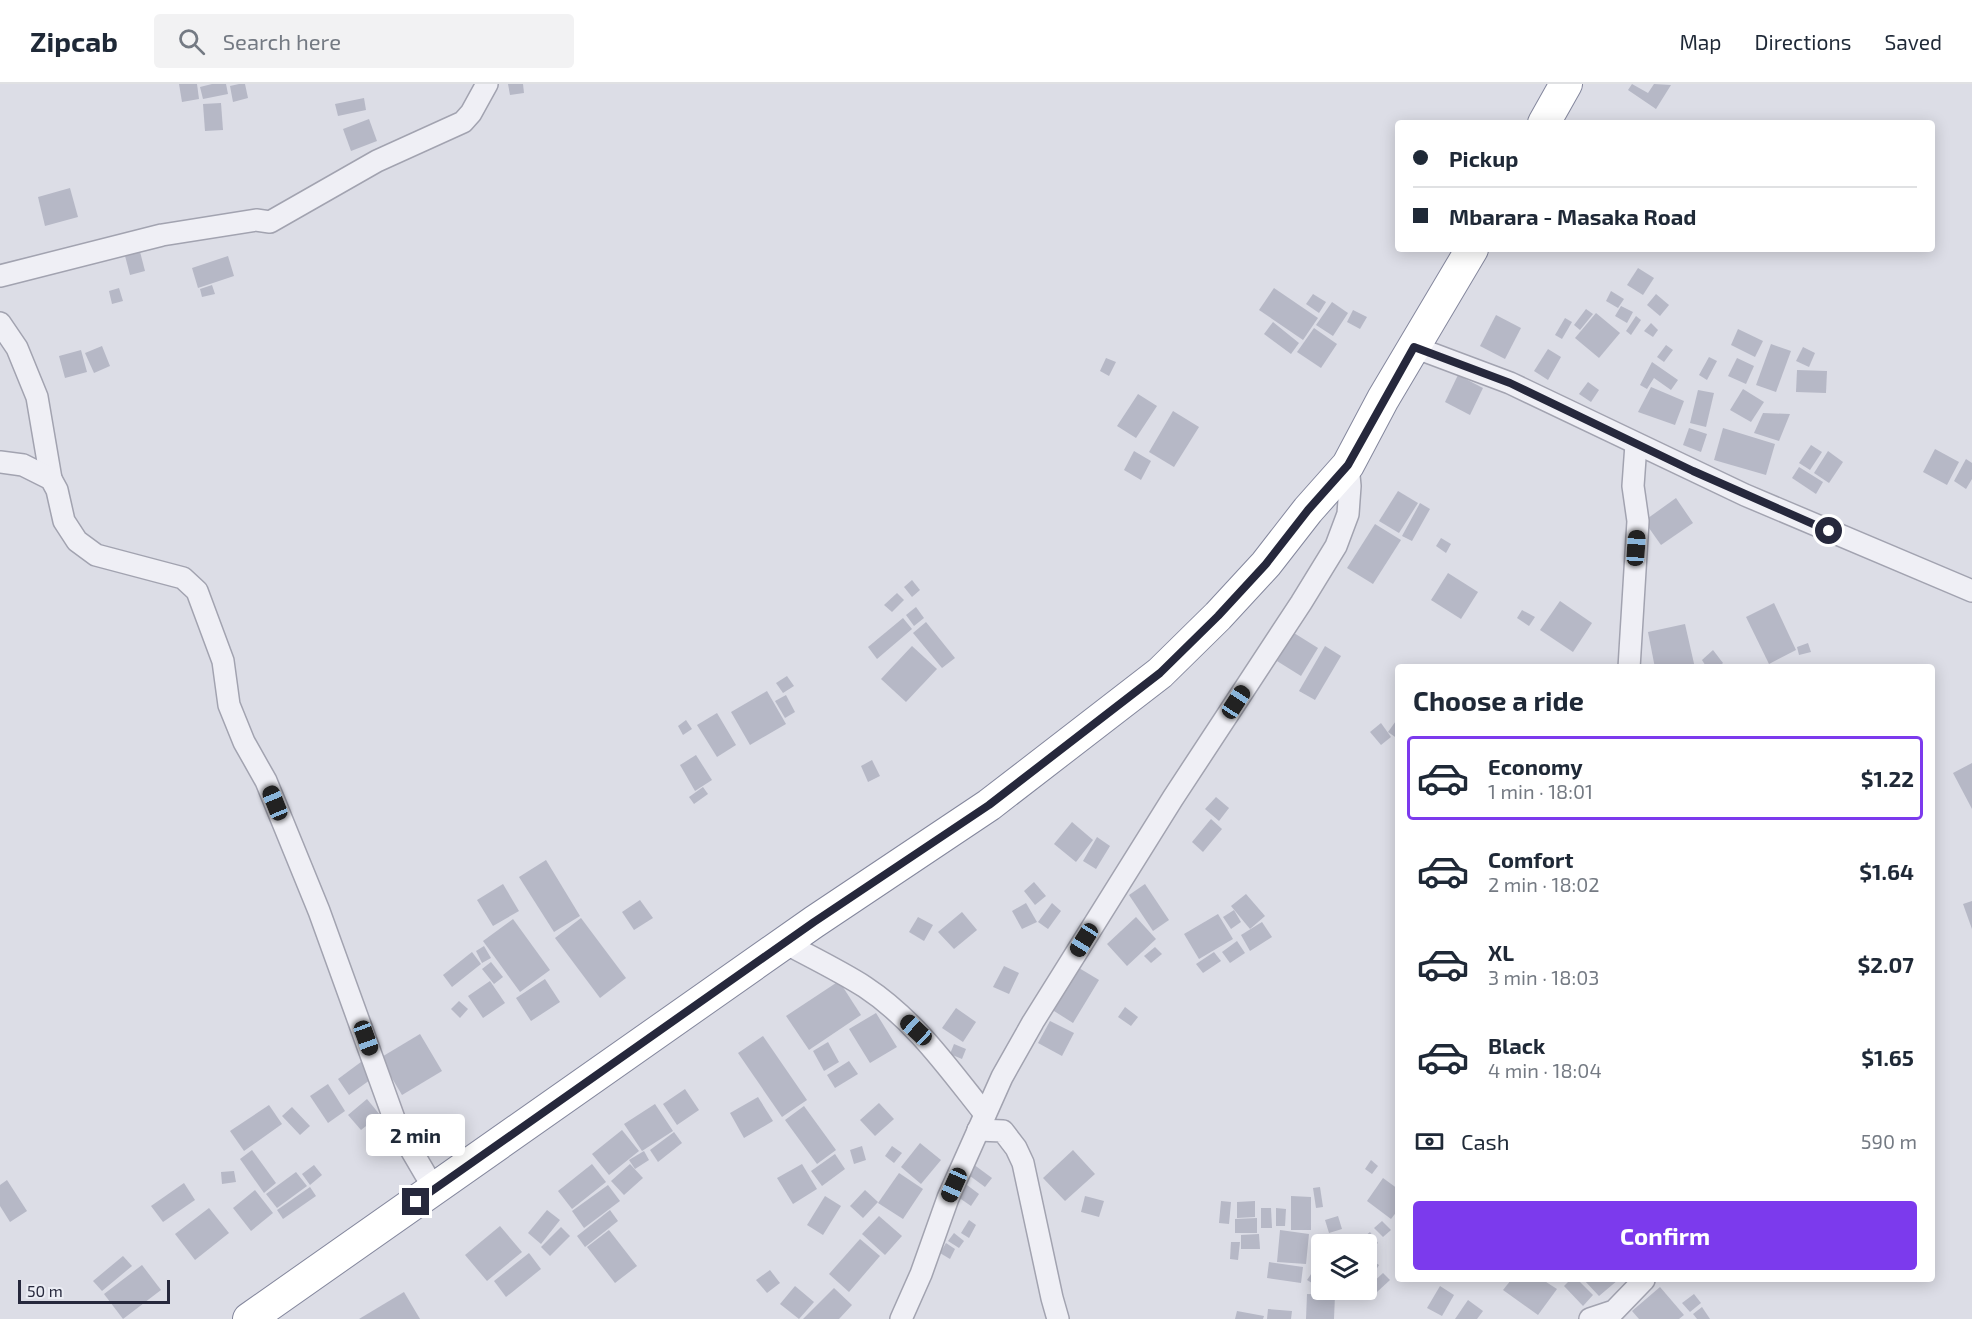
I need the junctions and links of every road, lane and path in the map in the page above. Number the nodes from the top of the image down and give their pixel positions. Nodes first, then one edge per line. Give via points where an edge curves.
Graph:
1 (487, 84) edge
2 (1566, 84) edge
3 (1546, 120) edge
4 (1470, 252) edge
5 (0, 276) edge
6 (0, 323) edge
7 (1414, 347) junction
8 (1636, 444) junction
9 (0, 462) edge
10 (1348, 465) junction
11 (51, 479) junction
12 (1972, 591) edge
13 (1629, 664) edge
14 (785, 943) junction
15 (981, 1122) junction
16 (434, 1189) junction
17 (1642, 1282) edge
18 (249, 1319) edge
19 (901, 1319) edge
20 (1058, 1319) edge
21 (1590, 1319) edge

1 - 5 street via 463,122 377,160 270,222 246,221 162,235
2 - 3 highway
4 - 7 highway
6 - 11 street via 18,348 37,397
7 - 8 street via 1510,383
7 - 10 highway
8 - 12 street via 1745,495
8 - 13 street via 1633,486 1638,521
9 - 11 street via 23,465
10 - 14 highway via 1266,564 1160,673 989,805
10 - 15 street via 1348,513 1328,561 1033,1022
11 - 16 street via 64,521 77,541 96,555 183,578 197,591 223,661 229,705 266,782 319,911 396,1124
14 - 15 street via 866,988 929,1042
14 - 16 highway
15 - 19 street
15 - 20 street via 1003,1131 1023,1163
16 - 18 highway
17 - 21 street via 1614,1311

